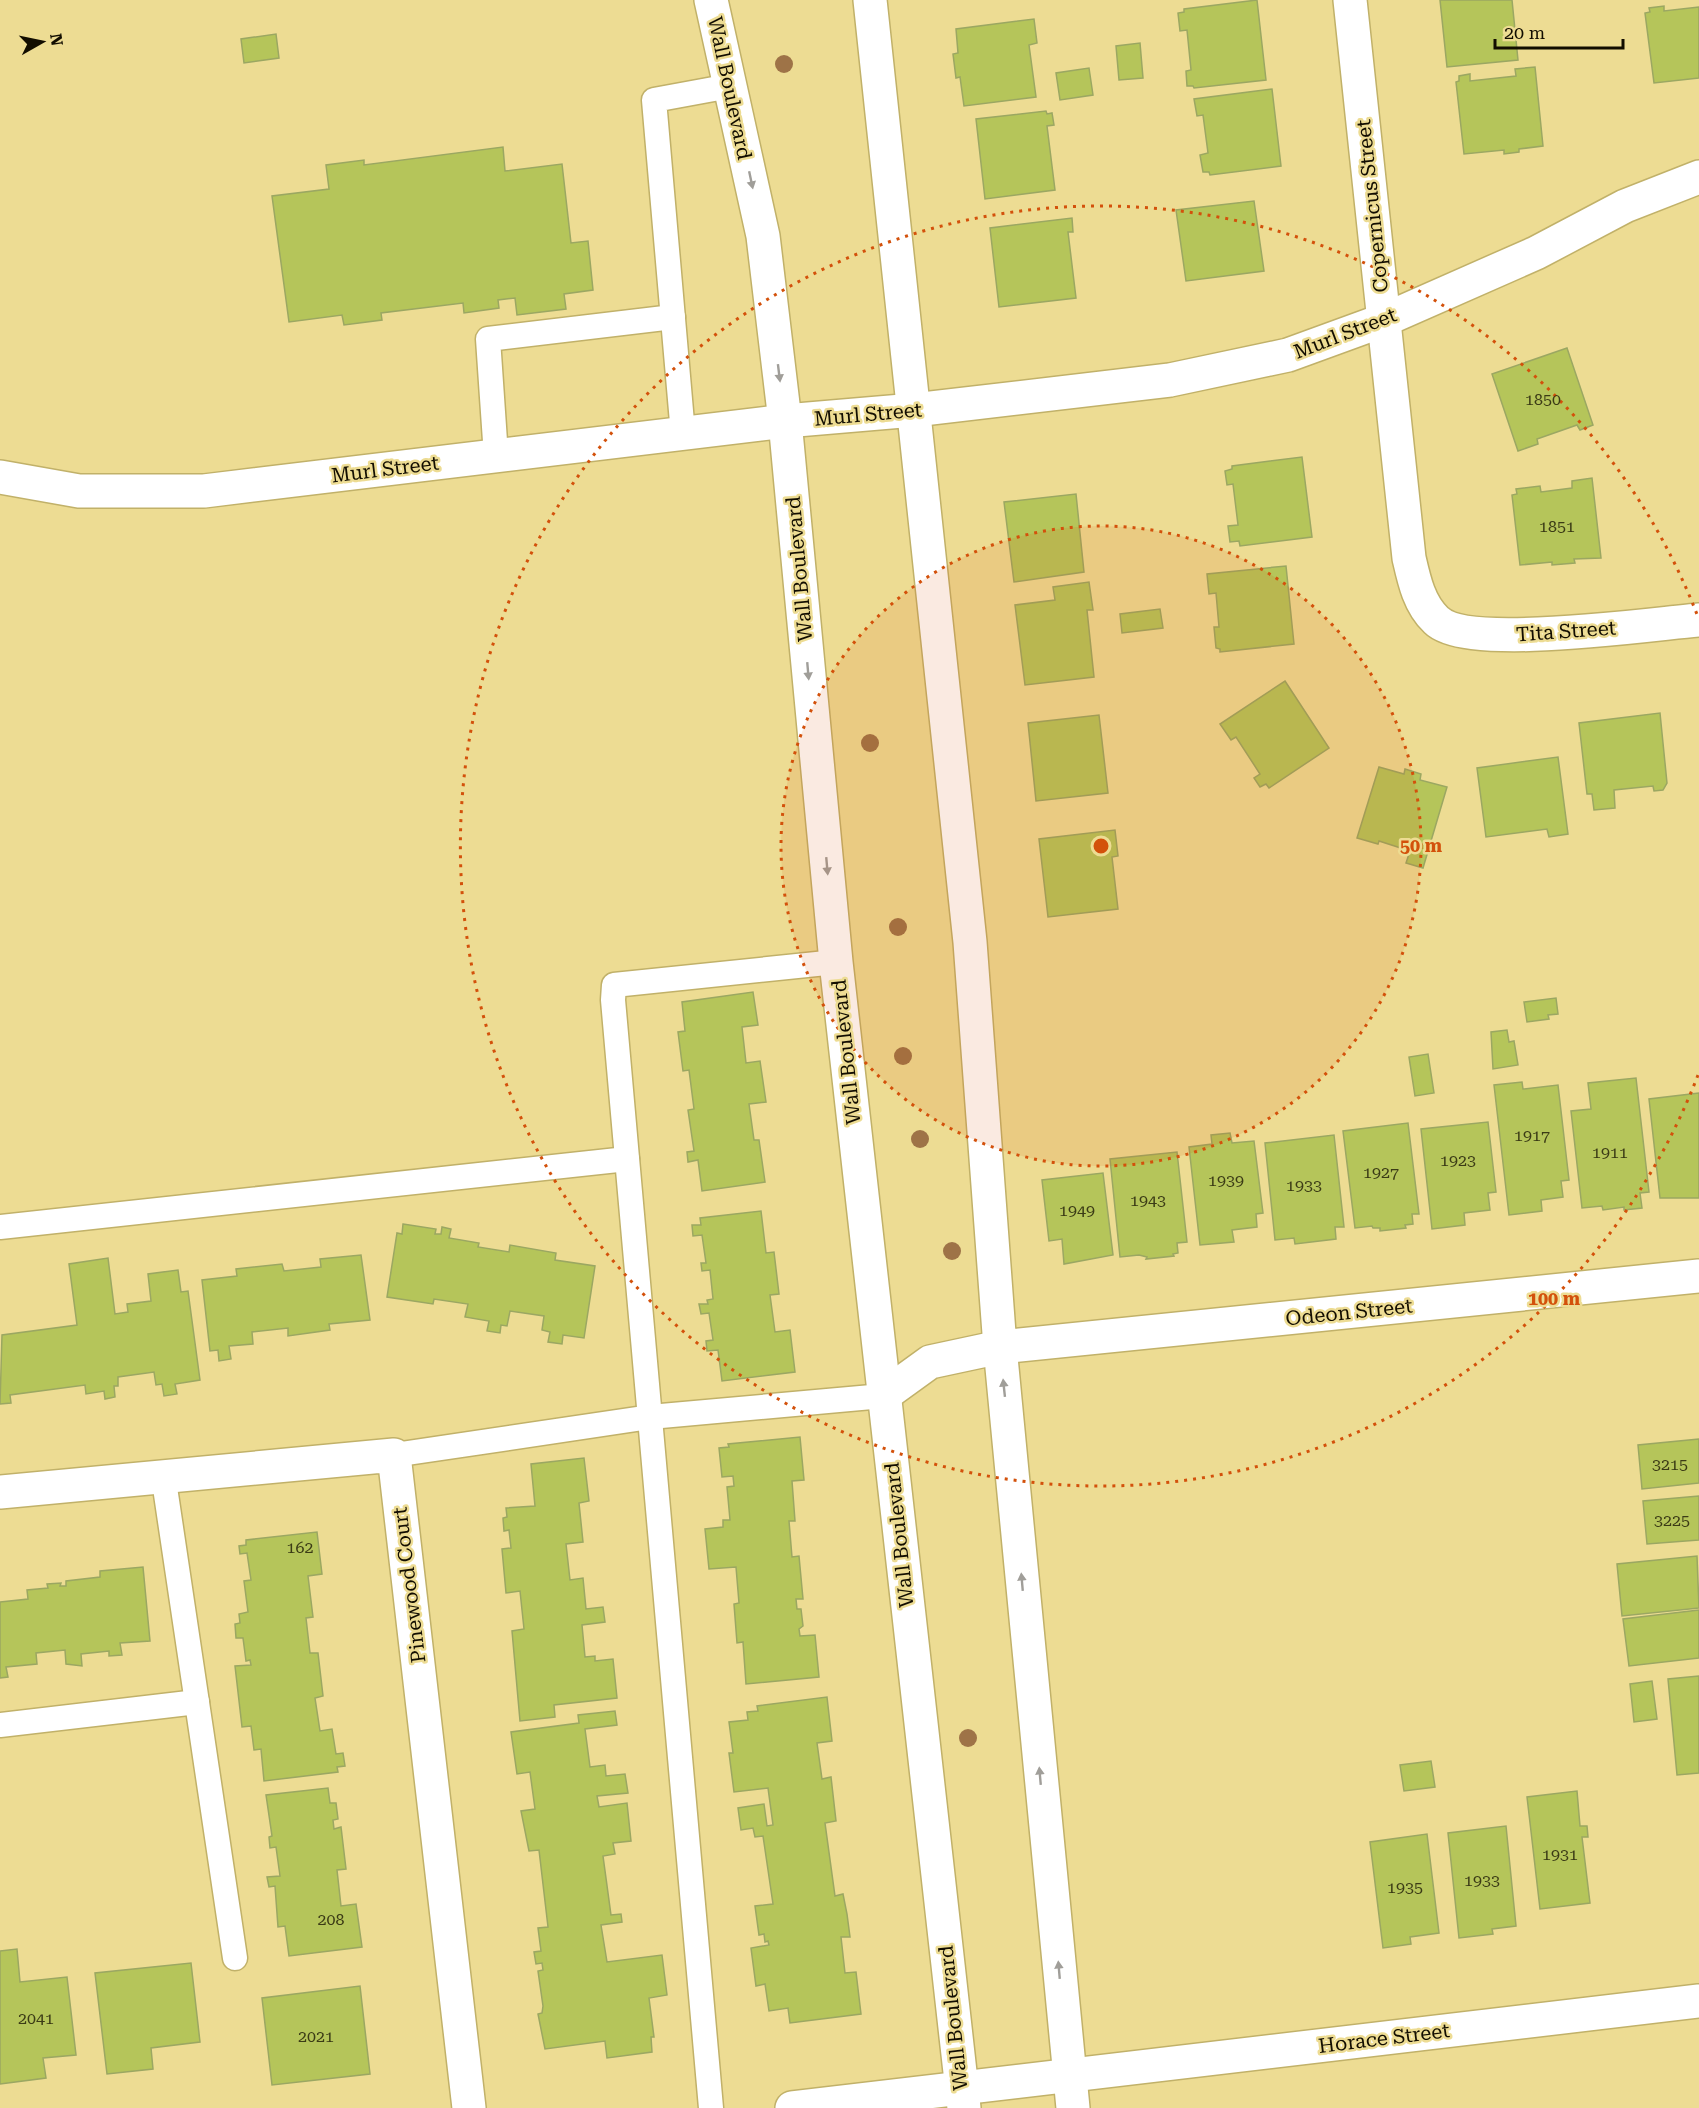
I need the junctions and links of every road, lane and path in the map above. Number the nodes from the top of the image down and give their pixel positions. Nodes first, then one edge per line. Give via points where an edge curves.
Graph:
1 (711, 0) edge
2 (870, 0) edge
3 (1350, 0) edge
4 (730, 86) junction
5 (1699, 177) edge
6 (673, 317) junction
7 (1384, 320) junction
8 (914, 410) junction
9 (785, 421) junction
10 (683, 434) junction
11 (496, 456) junction
12 (0, 477) edge
13 (1435, 620) joint
14 (1699, 620) edge
15 (836, 962) junction
16 (627, 1159) junction
17 (0, 1227) edge
18 (1699, 1276) edge
19 (1000, 1347) junction
20 (883, 1396) junction
21 (650, 1417) junction
22 (394, 1455) junction
23 (163, 1474) junction
24 (0, 1492) edge
25 (197, 1702) junction
26 (0, 1725) edge
27 (235, 1958) dead end
28 (1699, 2001) edge
29 (1070, 2075) junction
30 (962, 2098) edge
31 (469, 2108) edge
32 (711, 2108) edge
33 (792, 2108) edge
34 (1073, 2108) edge

1 - 4 street, Wall Boulevard
2 - 8 street
3 - 7 street, Copernicus Street
4 - 6 lane via 654,100
4 -> 9 street, Wall Boulevard via 763,236
5 - 7 street, Murl Street via 1625,206 1536,253
6 - 10 lane
6 - 11 lane via 488,339
7 - 8 street, Murl Street via 1288,355 1170,380
7 - 13 street, Copernicus Street via 1409,558 1418,593
8 - 9 street, Murl Street
8 - 19 street via 970,942
9 - 10 street, Murl Street
9 -> 15 street, Wall Boulevard
10 - 11 street, Murl Street
11 - 12 street, Murl Street via 204,491 79,491
13 - 14 street, Tita Street via 1459,631 1517,636
15 - 16 lane via 614,986
15 - 20 street, Wall Boulevard
16 - 17 lane
16 - 21 lane
18 - 19 street, Odeon Street
19 - 20 street, Odeon Street via 930,1362
29 -> 19 street
20 - 21 lane
20 - 30 street, Wall Boulevard
21 - 22 lane
21 - 32 lane
22 - 23 street
22 - 31 street, Pinewood Court
23 - 24 street
23 - 25 lane
25 - 26 lane
25 - 27 lane
28 - 29 street, Horace Street
29 - 30 street, Horace Street
29 - 34 street
30 - 33 street, Horace Street

